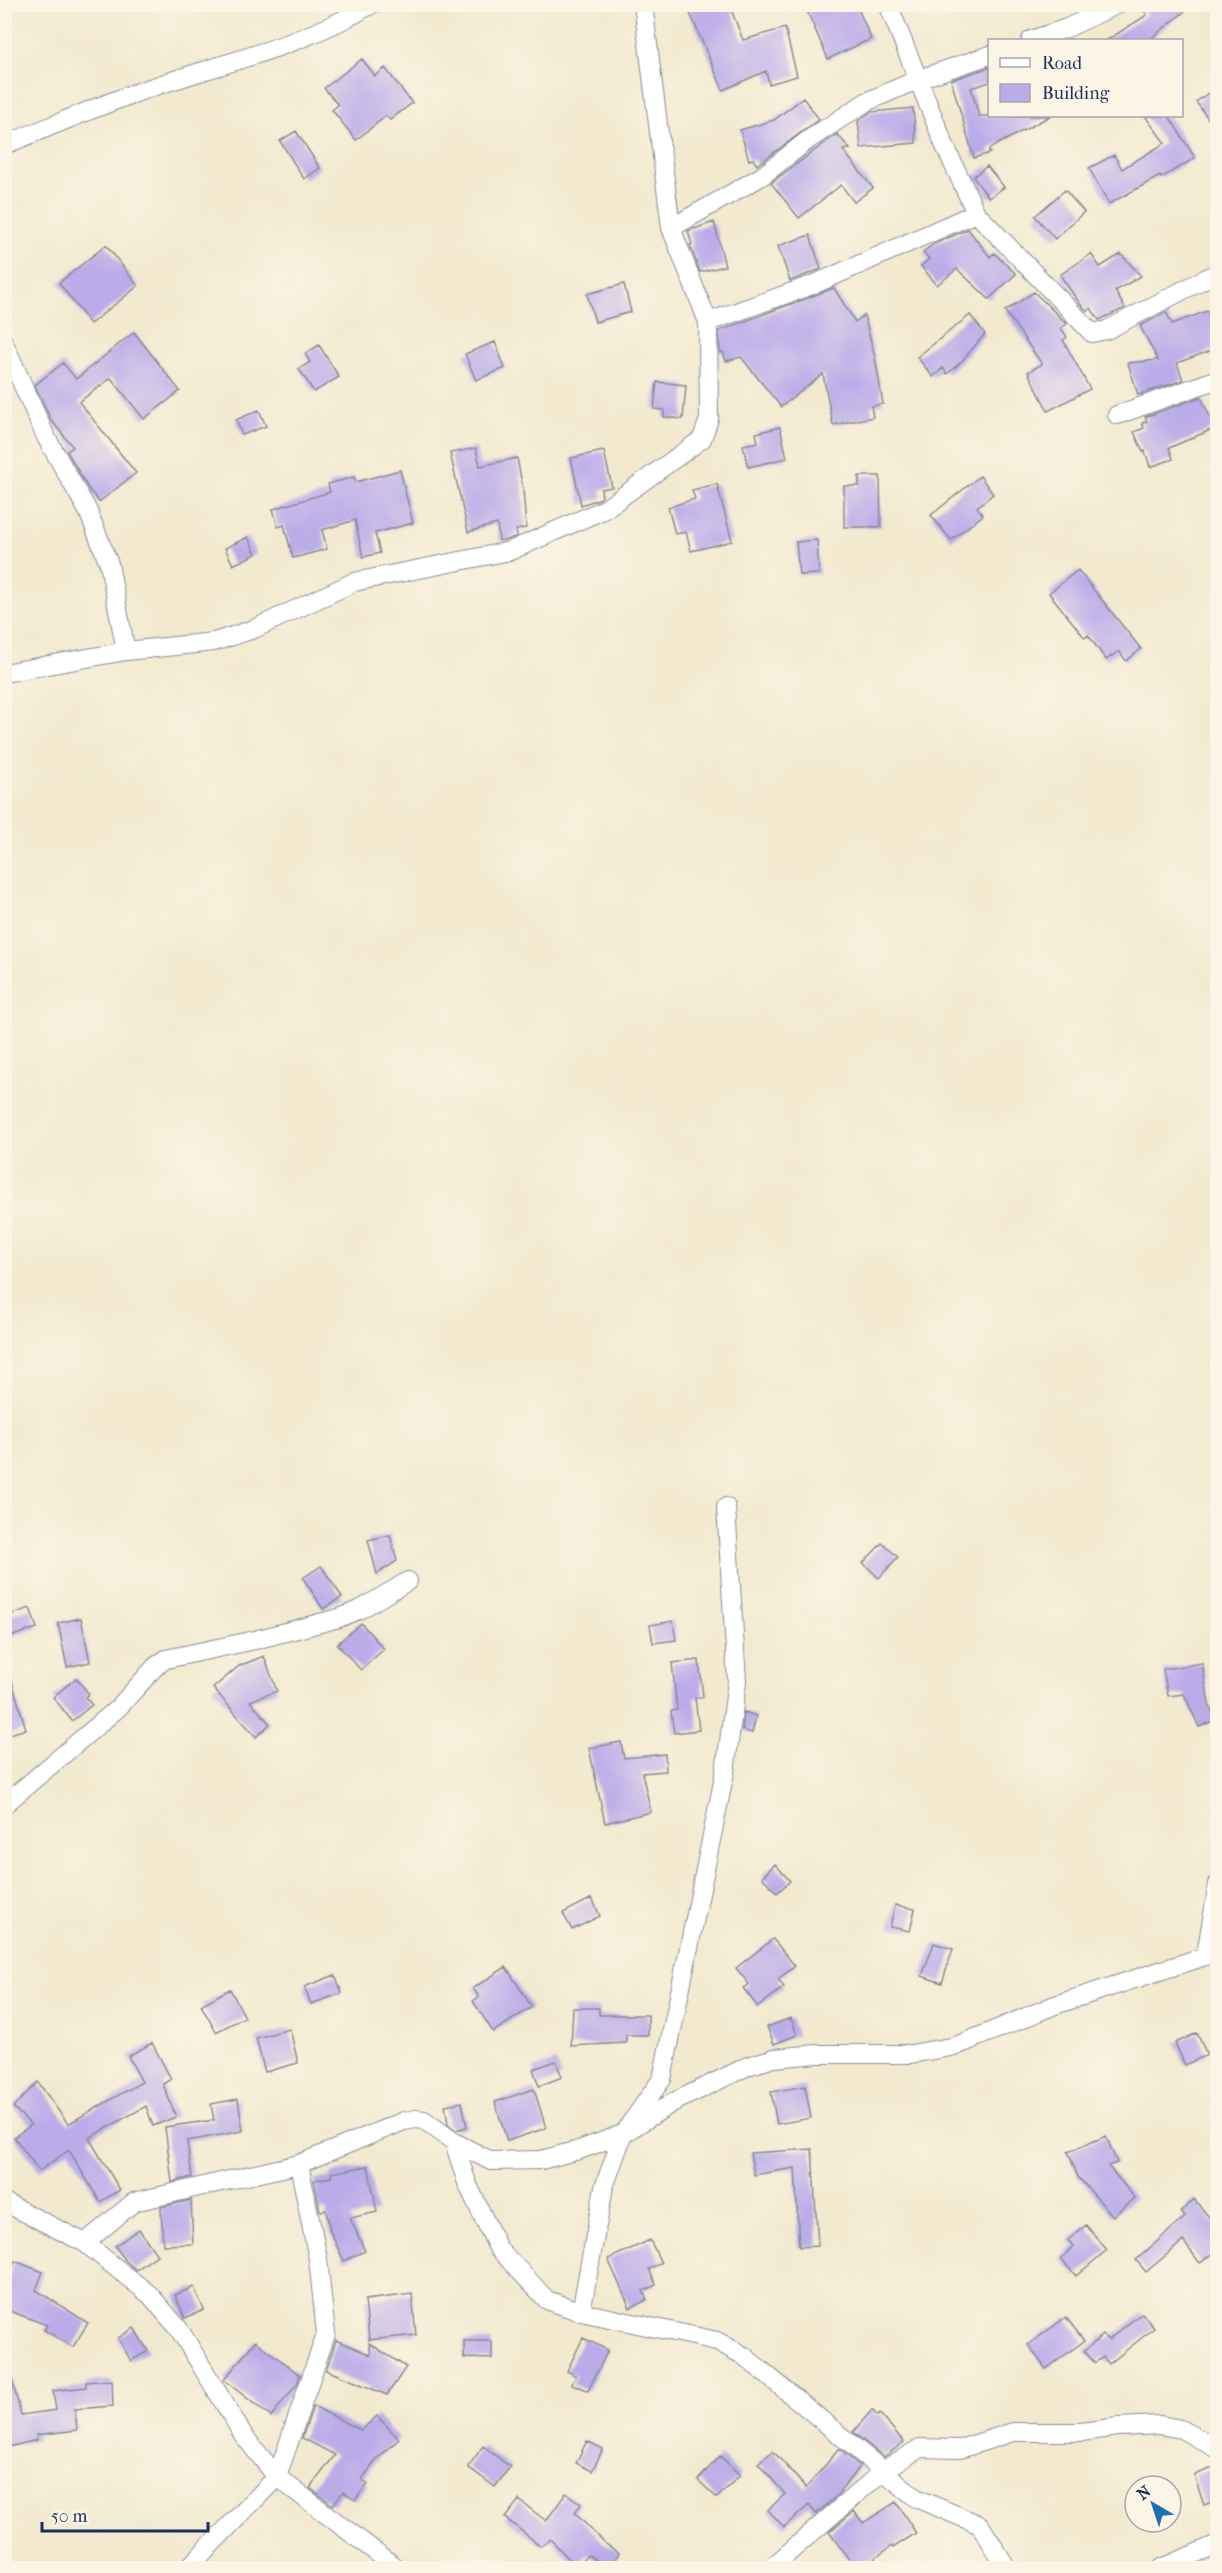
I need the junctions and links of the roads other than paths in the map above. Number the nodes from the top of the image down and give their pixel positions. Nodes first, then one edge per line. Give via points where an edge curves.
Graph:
1 (372, 4) edge
2 (643, 4) edge
3 (888, 4) edge
4 (1118, 4) edge
5 (1034, 39) edge
6 (988, 56) edge
7 (918, 79) junction
8 (4, 145) edge
9 (976, 213) junction
10 (672, 228) junction
11 (1218, 272) edge
12 (708, 322) junction
13 (4, 343) edge
14 (1218, 379) edge
15 (1117, 415) dead end
16 (126, 651) junction
17 (4, 673) edge
18 (726, 1507) dead end
19 (408, 1581) dead end
20 (4, 1805) edge
21 (1218, 1884) edge
22 (1212, 1953) edge
23 (623, 2134) junction
24 (454, 2142) junction
25 (299, 2164) junction
26 (4, 2202) edge
27 (84, 2243) junction
28 (580, 2312) junction
29 (1218, 2449) edge
30 (884, 2470) junction
31 (277, 2476) junction
32 (1218, 2544) edge
33 (188, 2568) edge
34 (397, 2568) edge
35 (771, 2568) edge
36 (1007, 2568) edge
37 (1161, 2568) edge

1 - 8 street via 343,22 242,60 141,91
2 - 10 street
3 - 7 street
4 - 5 street
6 - 7 street
7 - 9 street
7 - 10 street via 866,102 762,176
9 - 11 street via 1092,333 1107,330
9 - 12 street via 815,284
10 - 12 street
12 - 16 street via 709,419 702,439 605,508 510,551 354,582 254,629 214,642
13 - 16 street via 46,437 88,511 109,564
14 - 15 street
16 - 17 street
18 - 23 street via 737,1681 725,1772 662,2079
19 - 20 street via 339,1618 166,1659 118,1708
21 - 22 street
22 - 23 street via 1055,2005 956,2046 911,2054 774,2058 748,2066 672,2103
23 - 24 street via 541,2160 491,2161
23 - 28 street via 604,2187
24 - 25 street via 416,2119
24 - 28 street via 467,2183 498,2248 547,2300
25 - 27 street via 134,2202
25 - 31 street via 318,2259 326,2334
26 - 27 street
27 - 31 street via 150,2295 179,2329 244,2436
28 - 30 street via 717,2341 744,2356
29 - 30 street via 1170,2426 1012,2432 960,2449 920,2448
30 - 35 street
30 - 36 street via 916,2498 980,2525
31 - 33 street
31 - 34 street
32 - 37 street

